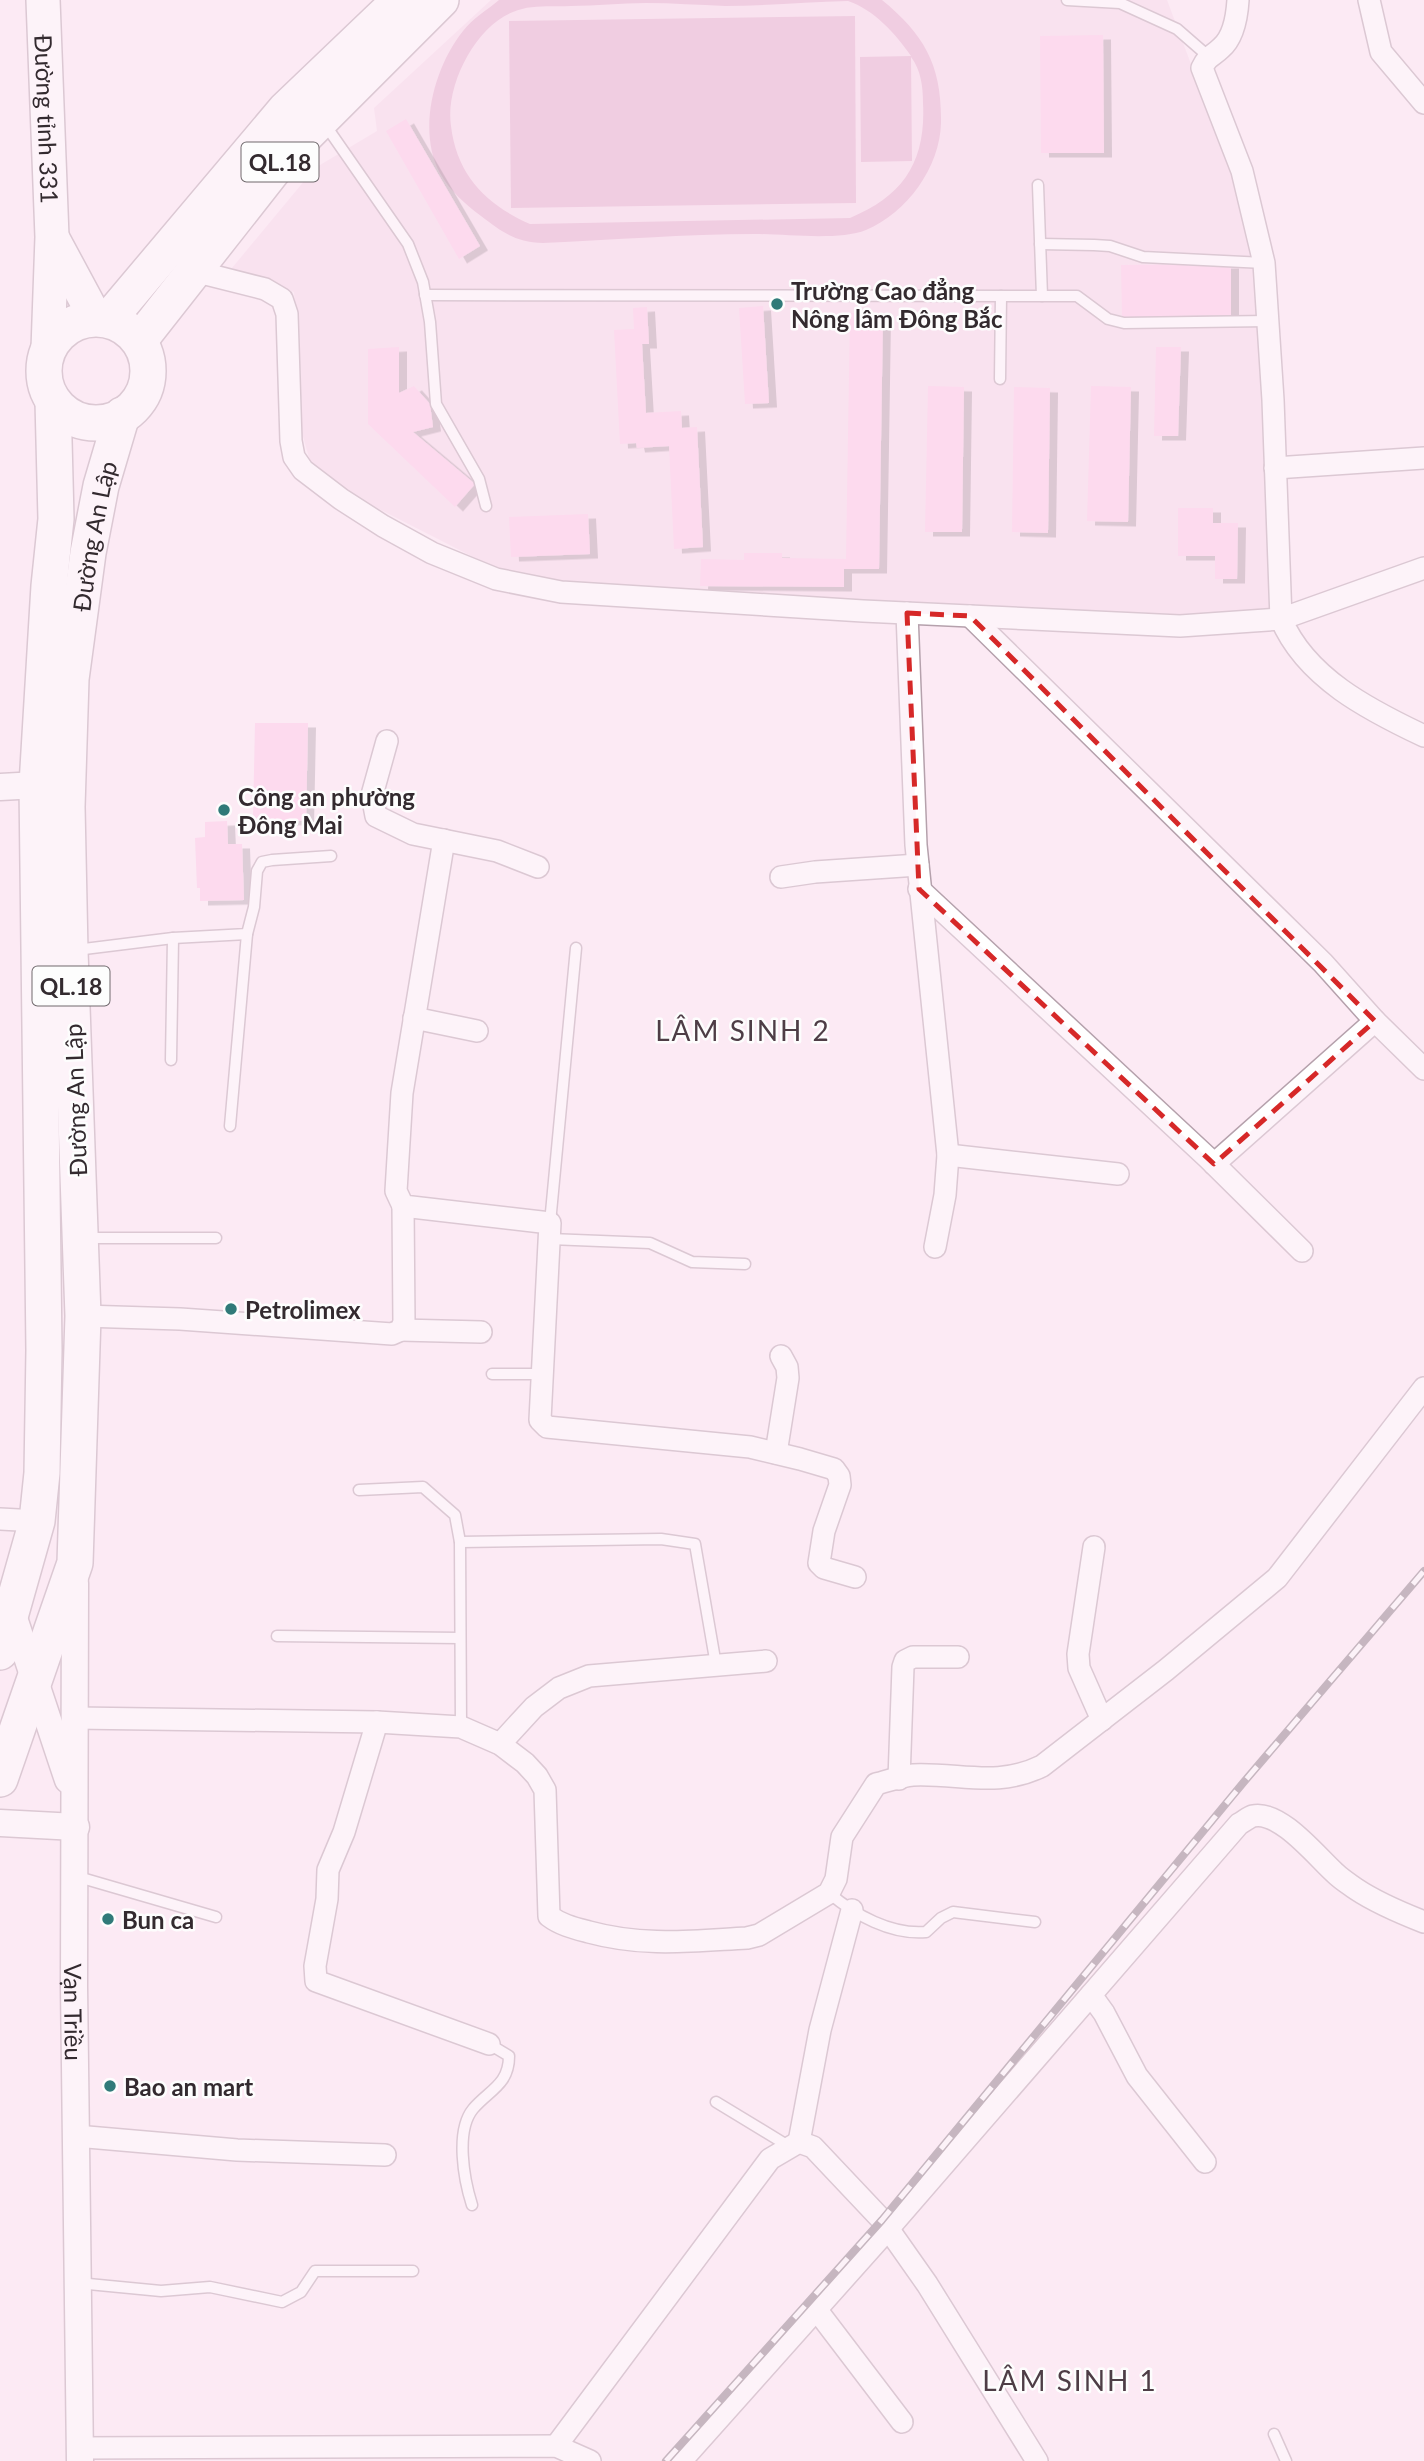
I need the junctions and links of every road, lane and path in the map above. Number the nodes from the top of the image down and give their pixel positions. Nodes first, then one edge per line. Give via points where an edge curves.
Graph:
1 (43, 0) edge
2 (400, 0) edge
3 (441, 0) edge
4 (1067, 0) edge
5 (1238, 0) edge
6 (1369, 0) edge
7 (1208, 56) junction
8 (1424, 103) edge
9 (320, 118) junction
10 (1038, 185) dead end
11 (52, 237) junction
12 (1040, 244) junction
13 (1264, 264) junction
14 (194, 271) junction
15 (425, 295) junction
16 (1001, 296) junction
17 (1042, 296) junction
18 (102, 319) junction
19 (1268, 321) junction
20 (139, 341) junction
21 (48, 349) junction
22 (1000, 379) dead end
23 (53, 401) junction
24 (122, 415) junction
25 (1424, 458) edge
26 (1275, 468) junction
27 (486, 506) dead end
28 (1424, 568) edge
29 (907, 614) junction
30 (970, 616) junction
31 (1281, 619) junction
32 (1424, 736) edge
33 (387, 741) dead end
34 (37, 785) junction
35 (0, 787) edge
36 (444, 840) junction
37 (331, 856) dead end
38 (918, 865) junction
39 (538, 867) dead end
40 (781, 877) dead end
41 (919, 889) junction
42 (247, 934) junction
43 (173, 938) junction
44 (576, 948) dead end
45 (70, 951) junction
46 (414, 1018) junction
47 (1375, 1021) junction
48 (477, 1031) dead end
49 (171, 1060) dead end
50 (1424, 1069) edge
51 (230, 1126) dead end
52 (948, 1155) junction
53 (1214, 1164) junction
54 (1118, 1174) dead end
55 (403, 1206) junction
56 (550, 1231) junction
57 (80, 1238) junction
58 (216, 1238) dead end
59 (935, 1247) dead end
60 (1301, 1251) dead end
61 (745, 1264) dead end
62 (83, 1316) junction
63 (401, 1330) junction
64 (481, 1332) dead end
65 (780, 1356) dead end
66 (492, 1374) dead end
67 (543, 1374) junction
68 (1424, 1388) edge
69 (776, 1453) junction
70 (359, 1490) dead end
71 (0, 1519) edge
72 (34, 1533) junction
73 (460, 1542) junction
74 (1094, 1547) dead end
75 (75, 1563) junction
76 (855, 1577) dead end
77 (12, 1612) junction
78 (277, 1636) dead end
79 (460, 1638) junction
80 (0, 1652) edge
81 (958, 1657) dead end
82 (766, 1661) dead end
83 (716, 1665) junction
84 (35, 1679) junction
85 (75, 1718) junction
86 (1102, 1720) junction
87 (377, 1722) junction
88 (461, 1727) junction
89 (500, 1744) junction
90 (0, 1779) edge
91 (899, 1779) junction
92 (76, 1815) junction
93 (0, 1824) edge
94 (75, 1876) junction
95 (829, 1893) junction
96 (852, 1910) junction
97 (216, 1917) dead end
98 (1035, 1922) dead end
99 (1424, 1922) edge
100 (1091, 1995) junction
101 (489, 2044) joint
102 (716, 2102) dead end
103 (76, 2136) junction
104 (795, 2145) junction
105 (385, 2155) dead end
106 (1205, 2162) dead end
107 (472, 2205) dead end
108 (888, 2229) junction
109 (412, 2271) dead end
110 (78, 2283) junction
111 (816, 2309) junction
112 (902, 2422) dead end
113 (1274, 2434) dead end
114 (556, 2446) junction
115 (80, 2455) edge
116 (590, 2461) edge
117 (681, 2461) edge
118 (1037, 2461) edge
119 (1286, 2461) edge

1 - 11 main road, Đường tỉnh 331
2 - 18 highway, QL.18 via 285,110
3 - 9 highway, QL.18
4 - 7 lane via 1120,3 1177,29
5 - 7 street via 1230,38
6 - 8 street via 1381,52
7 - 13 street via 1202,68 1242,171
9 - 14 highway, QL.18
9 - 15 lane via 408,244
10 - 12 lane
11 - 18 main road, Đường tỉnh 331
11 - 21 main road, Đường tỉnh 331
12 - 13 lane via 1110,246 1143,257
12 - 17 lane
13 - 19 street
14 - 20 highway, QL.18
14 - 29 street via 265,289 282,299 287,314 294,457 303,470 341,499 432,553 496,579 561,592
15 - 16 lane
15 - 27 lane via 436,404 480,478
16 - 17 lane
16 - 22 lane
17 - 19 lane via 1077,296 1108,318 1124,323
18 - 20 highway via 120,325
18 - 21 highway via 68,327
19 - 26 street
20 - 24 highway, QL.18 via 146,381 138,400
21 - 23 highway, QL.18 via 44,376
23 - 24 highway via 85,421 108,421
23 - 34 highway, Đường An Lập / QL.18 via 56,519
24 - 45 highway, Đường An Lập / QL.18 via 88,553 71,679 67,807
25 - 26 street
26 - 31 street
28 - 31 street
29 - 30 street
29 - 38 street
30 - 31 street via 1181,626
30 - 47 street via 1323,963
31 - 32 street via 1305,657 1347,695
33 - 36 street via 372,795 376,816 412,834
34 - 35 street
34 - 72 highway, Đường An Lập / QL.18 via 44,1350 42,1473
36 - 39 street via 497,851
36 - 46 street
37 - 42 lane via 262,862
38 - 40 street
38 - 41 street
41 - 52 street
41 - 53 street
42 - 43 lane
42 - 51 lane
43 - 45 lane
43 - 49 lane
44 - 56 lane
45 - 57 highway, Đường An Lập / QL.18
46 - 48 street
46 - 55 street via 402,1093 396,1191
47 - 50 street
47 - 53 street
52 - 54 street
52 - 59 street
53 - 60 street
55 - 56 street
55 - 63 street
56 - 61 lane via 650,1243 692,1262
56 - 67 street
57 - 58 lane
57 - 62 highway, Đường An Lập / QL.18
62 - 63 street via 392,1334
62 - 75 highway, Đường An Lập / QL.18
63 - 64 street
65 - 69 street via 788,1378
66 - 67 lane
67 - 69 street via 540,1420 547,1427
68 - 86 street via 1278,1578
69 - 76 street via 834,1469 839,1476 819,1563
70 - 73 lane via 424,1487 455,1515
71 - 72 street
72 - 75 highway
72 - 77 highway, Đường An Lập / QL.18
73 - 79 lane
73 - 83 lane via 661,1539 695,1544
74 - 86 street via 1078,1654 1079,1668
75 - 84 highway, Đường An Lập / QL.18
75 - 85 street, Vạn Triều
77 - 80 highway, Đường An Lập / QL.18
77 - 84 street
78 - 79 lane
79 - 88 lane
81 - 91 street via 913,1657 902,1667
82 - 83 street
83 - 89 street via 589,1676 559,1688 534,1707
84 - 90 highway, Đường An Lập / QL.18
84 - 92 street
85 - 87 street
85 - 92 street, Vạn Triều
86 - 91 street via 1025,1774 1009,1778 911,1775
87 - 88 street
87 - 101 street via 328,1870 316,1981
88 - 89 street
89 - 95 street via 525,1763 545,1790 549,1916 559,1924 644,1943 747,1938 760,1935
91 - 95 street via 876,1784 850,1823 842,1837
92 - 93 street
92 - 94 street, Vạn Triều
94 - 97 lane
94 - 103 street, Vạn Triều
95 - 96 lane
96 - 98 lane via 914,1933 926,1932 954,1912
96 - 104 street
99 - 100 street via 1356,1889 1294,1833 1265,1817 1252,1816 1239,1824
100 - 106 street via 1137,2076
100 - 108 street
101 - 107 lane via 509,2056 509,2070 465,2123 466,2187
102 - 104 lane
103 - 105 street via 225,2149
103 - 110 street, Vạn Triều
104 - 108 street via 813,2147
104 - 114 street via 770,2159
108 - 111 street
108 - 118 street
109 - 110 lane via 316,2271 301,2292 282,2302 210,2287 161,2291
110 - 115 street, Vạn Triều
111 - 112 street
111 - 117 street
113 - 119 lane
114 - 115 street
114 - 116 street

